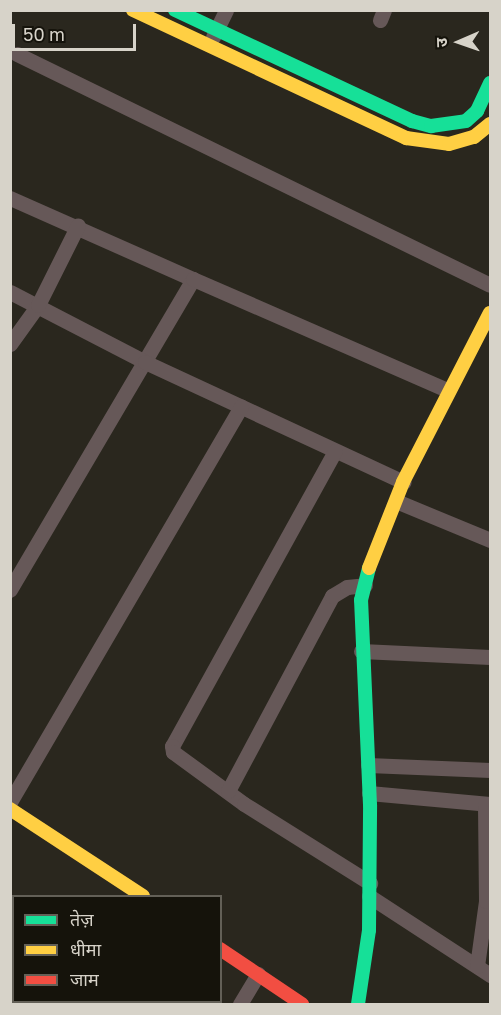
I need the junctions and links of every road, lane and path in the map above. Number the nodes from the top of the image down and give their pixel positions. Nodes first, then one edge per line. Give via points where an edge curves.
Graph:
1 (133, 10) edge
2 (176, 10) edge
3 (226, 10) edge
4 (217, 29) junction
5 (210, 45) junction
6 (17, 54) dead end
7 (490, 83) edge
8 (465, 121) junction
9 (490, 124) edge
10 (474, 137) junction
11 (490, 150) edge
12 (10, 198) edge
13 (78, 225) junction
14 (193, 279) junction
15 (490, 285) edge
16 (10, 292) edge
17 (38, 305) junction
18 (490, 313) edge
19 (10, 344) edge
20 (145, 362) junction
21 (447, 390) junction
22 (241, 407) junction
23 (335, 451) junction
24 (404, 482) junction
25 (396, 501) junction
26 (490, 540) edge
27 (365, 585) junction
28 (10, 590) edge
29 (361, 651) junction
30 (490, 657) edge
31 (368, 765) junction
32 (490, 770) edge
33 (228, 791) junction
34 (369, 793) junction
35 (10, 802) edge
36 (488, 804) edge
37 (10, 809) edge
38 (489, 842) edge
39 (370, 890) junction
40 (140, 895) edge
41 (222, 950) edge
42 (484, 971) edge
43 (258, 974) junction
44 (240, 1005) edge
45 (302, 1005) edge
46 (358, 1005) edge

1 - 5 street
2 - 4 street
3 - 4 street
4 - 5 street
4 - 8 street via 412,122 447,126
5 - 10 street via 406,138 449,144
6 - 15 street
7 - 8 street via 477,111
8 - 10 street
9 - 10 street
10 - 11 street
12 - 13 street
13 - 14 street
13 - 17 street
14 - 20 street
14 - 21 street
16 - 17 street
17 - 19 street
17 - 20 street
18 - 21 street
20 - 22 street
20 - 28 street
21 - 24 street
22 - 23 street
22 - 35 street
23 - 24 street
23 - 33 street via 172,746 174,752
24 - 25 street
25 - 26 street
25 - 27 street
27 - 29 street
27 - 33 street via 346,587 332,596
29 - 30 street
29 - 31 street
31 - 32 street
31 - 34 street
33 - 39 street
34 - 36 street
34 - 39 street
36 - 38 street
37 - 40 street
38 - 42 street
39 - 42 street
39 - 46 street via 369,930
41 - 43 street
43 - 44 street
43 - 45 street

